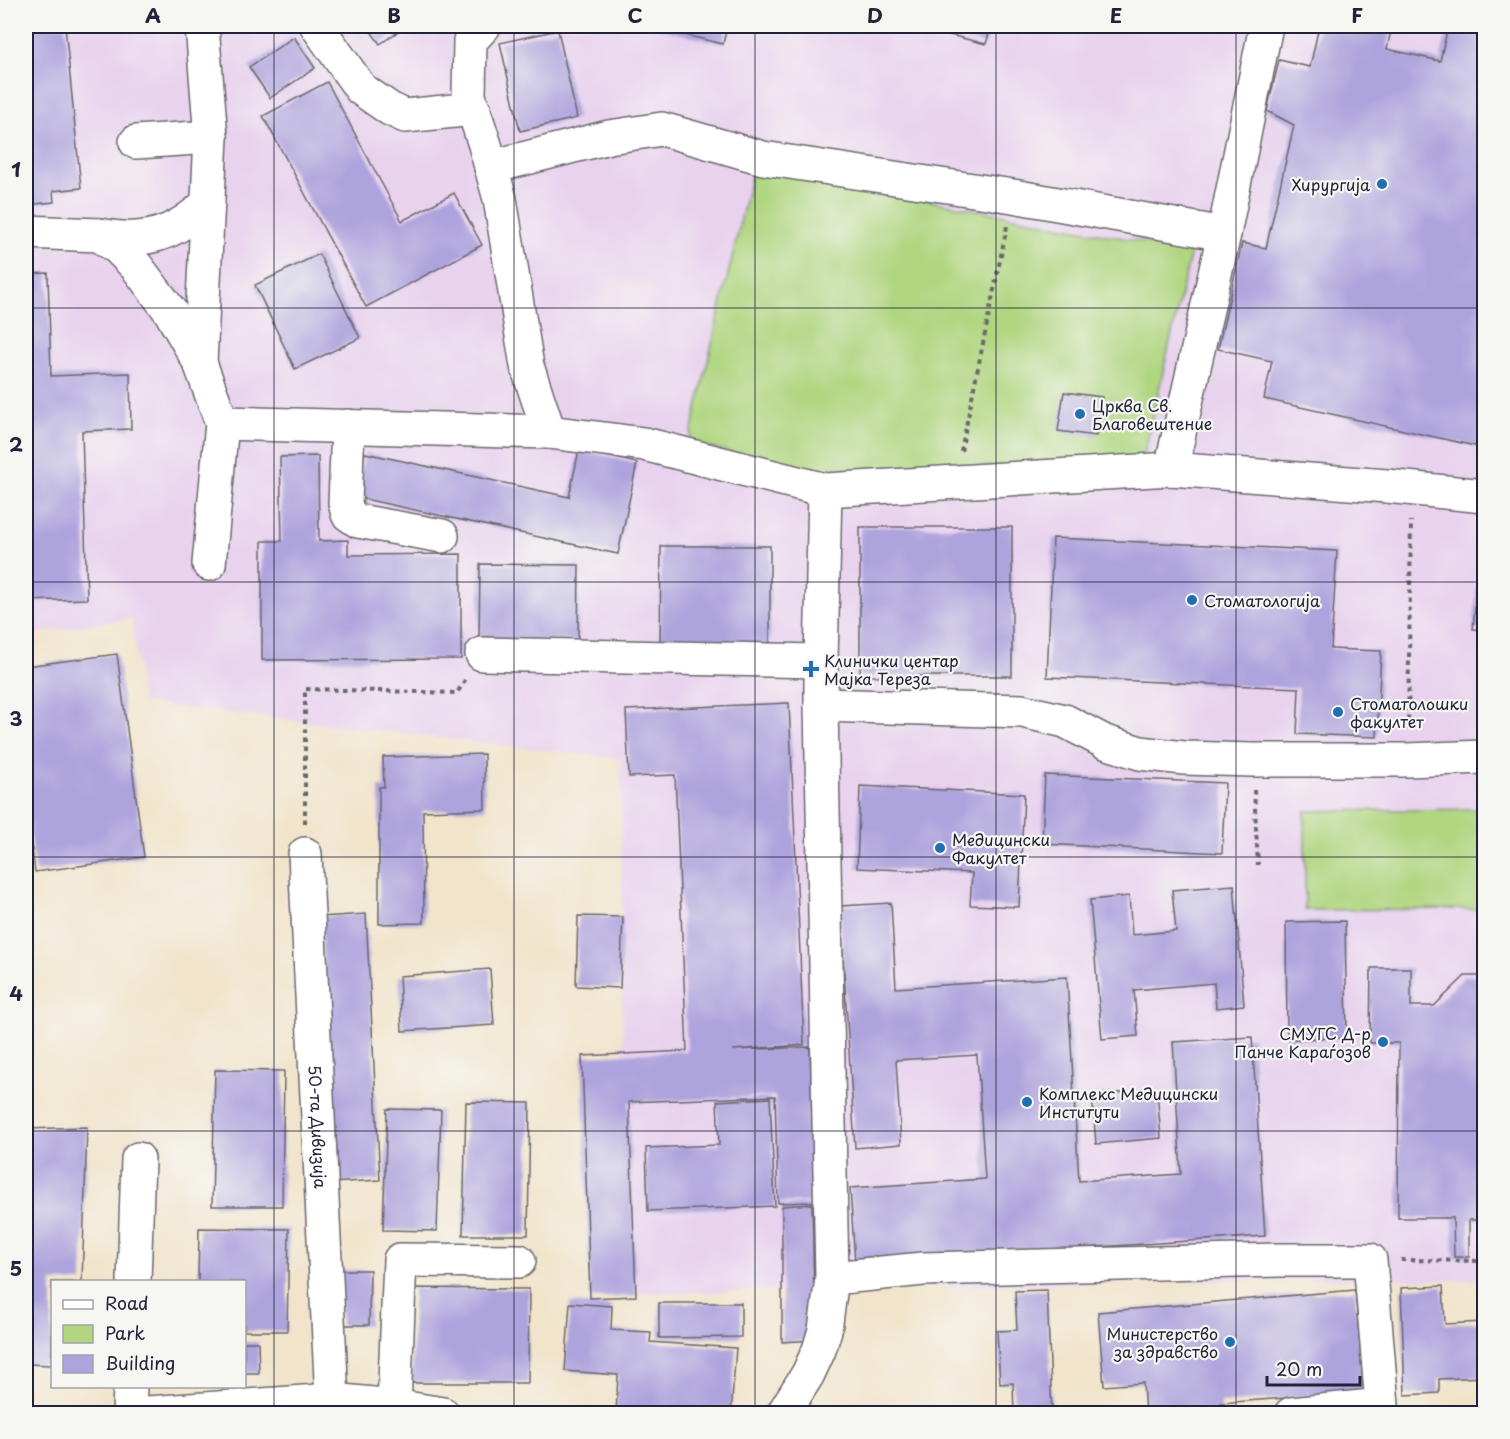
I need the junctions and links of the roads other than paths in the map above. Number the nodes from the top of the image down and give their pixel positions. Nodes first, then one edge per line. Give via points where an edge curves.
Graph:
1 (202, 26) edge
2 (317, 26) edge
3 (484, 26) edge
4 (1266, 26) edge
5 (474, 109) junction
6 (211, 137) junction
7 (136, 142) dead end
8 (491, 167) junction
9 (208, 203) junction
10 (26, 232) edge
11 (1224, 234) junction
12 (99, 235) junction
13 (200, 363) junction
14 (222, 423) junction
15 (348, 426) junction
16 (549, 432) junction
17 (1171, 469) junction
18 (825, 490) junction
19 (1485, 496) edge
20 (442, 536) dead end
21 (209, 564) dead end
22 (482, 654) road end
23 (821, 661) junction
24 (821, 705) junction
25 (1485, 757) edge
26 (305, 854) road end
27 (138, 1160) dead end
28 (519, 1261) dead end
29 (832, 1278) junction
30 (134, 1280) edge
31 (130, 1388) edge
32 (332, 1400) junction
33 (394, 1406) junction
34 (131, 1413) edge
35 (443, 1413) edge
36 (783, 1413) edge
37 (1291, 1413) edge

1 - 6 street
2 - 5 street via 361,89 390,109 405,116
3 - 5 street via 470,41 470,96
4 - 11 street
5 - 8 street
6 - 7 street
6 - 9 street
8 - 11 street via 609,137 662,129 763,158 1013,196
8 - 16 street via 500,199 527,366
9 - 12 street via 177,227 159,234 139,239
9 - 13 street
10 - 12 street
11 - 17 street
12 - 13 street via 137,267 170,311
13 - 14 street
14 - 15 street
14 - 21 street
15 - 16 street
15 - 20 street via 348,514 358,521
16 - 18 street via 644,444
17 - 18 street
17 - 19 street
18 - 23 street
22 - 23 street
23 - 24 street
24 - 25 street via 1022,711 1065,721 1105,742 1140,753 1184,758
24 - 29 street
26 - 32 street, 50-та Дивизија
27 - 30 street
28 - 33 street via 400,1260
29 - 36 street via 819,1350
29 - 37 street via 923,1269 1370,1260 1382,1405
31 - 34 street
32 - 33 street
32 - 34 street
33 - 35 street

